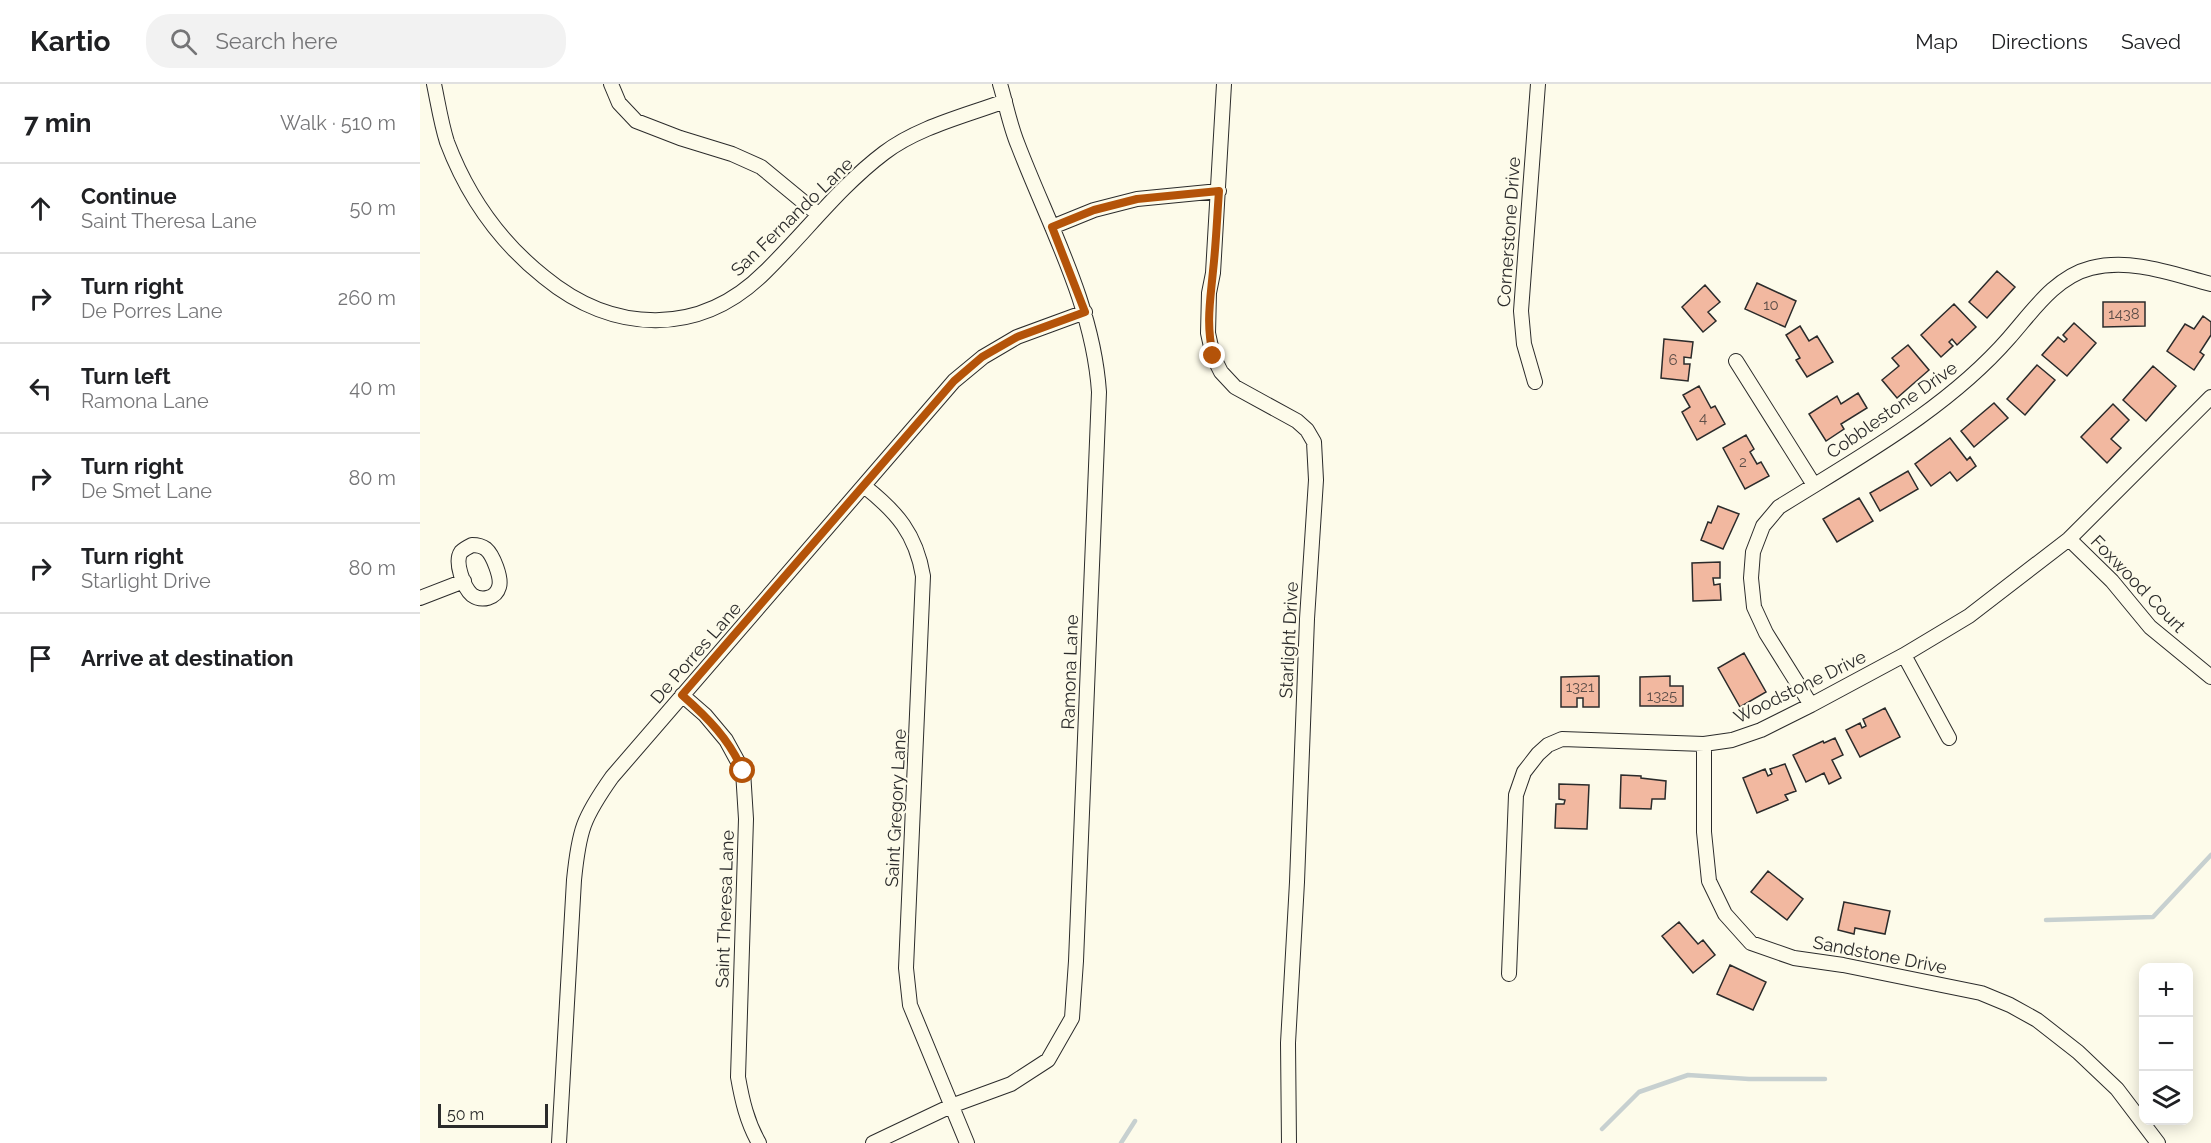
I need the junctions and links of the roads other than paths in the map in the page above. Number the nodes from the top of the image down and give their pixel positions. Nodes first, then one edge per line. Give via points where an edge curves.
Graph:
1 (434, 84) edge
2 (611, 84) edge
3 (1000, 84) edge
4 (1009, 84) edge
5 (1224, 84) edge
6 (1538, 84) edge
7 (1005, 101) junction
8 (1219, 191) junction
9 (818, 214) junction
10 (1052, 227) junction
11 (2211, 284) edge
12 (1085, 312) junction
13 (1736, 361) dead end
14 (1535, 382) dead end
15 (2209, 404) edge
16 (1814, 485) junction
17 (864, 486) junction
18 (2069, 539) junction
19 (464, 581) dead end
20 (420, 598) edge
21 (1904, 655) junction
22 (2211, 676) edge
23 (682, 695) junction
24 (1811, 705) junction
25 (1949, 738) dead end
26 (1704, 744) junction
27 (1509, 974) dead end
28 (951, 1106) junction
29 (560, 1143) edge
30 (759, 1143) edge
31 (873, 1143) edge
32 (967, 1143) edge
33 (1289, 1143) edge
34 (2158, 1143) edge

1 - 9 street, San Fernando Lane via 453,156 470,191 497,230 522,259 554,285 608,314 629,319 680,319 718,306 764,274
2 - 9 street via 619,103 636,121 761,167
3 - 7 street, Ramona Lane
4 - 7 street, Ramona Lane
5 - 8 street, Starlight Drive
6 - 14 street, Cornerstone Drive via 1521,311 1524,344
7 - 9 street, San Fernando Lane via 911,137 884,153
7 - 10 street, Ramona Lane via 1017,144
8 - 10 street via 1137,199 1094,210
8 - 33 street, Starlight Drive via 1208,323 1213,356 1235,387 1298,421 1314,441 1316,480 1288,1043
10 - 12 street, Ramona Lane
11 - 16 street, Cobblestone Drive via 2151,268 2117,264 2089,268 2062,282 1962,386
12 - 17 street, De Porres Lane via 1017,337 982,357 954,381
12 - 28 street, Ramona Lane via 1099,392 1072,1018 1048,1060 1011,1084
13 - 16 street
15 - 18 street, Woodstone Drive
16 - 24 street, Cobblestone Drive via 1779,507 1763,526 1751,578 1754,606 1766,633
17 - 23 street, De Porres Lane
17 - 28 street, Saint Gregory Lane via 906,526 920,556 923,576 906,968 910,1005
18 - 21 street, Woodstone Drive via 1969,616
18 - 22 street, Foxwood Court via 2112,581 2150,627
19 - 20 street
21 - 24 street, Woodstone Drive
21 - 25 street
23 - 29 street, De Porres Lane via 612,777 591,807 579,839
23 - 30 street, Saint Theresa Lane via 726,740 743,771 746,819 738,1077 743,1104
24 - 26 street, Woodstone Drive via 1761,730
26 - 27 street, Woodstone Drive via 1562,739 1538,754 1524,772 1516,795
26 - 34 street, Sandstone Drive via 1704,832 1709,881 1725,915 1751,942 1794,958 1981,993 2010,1005 2037,1020 2078,1052 2117,1089
28 - 31 street, Ramona Lane
28 - 32 street, Saint Gregory Lane

